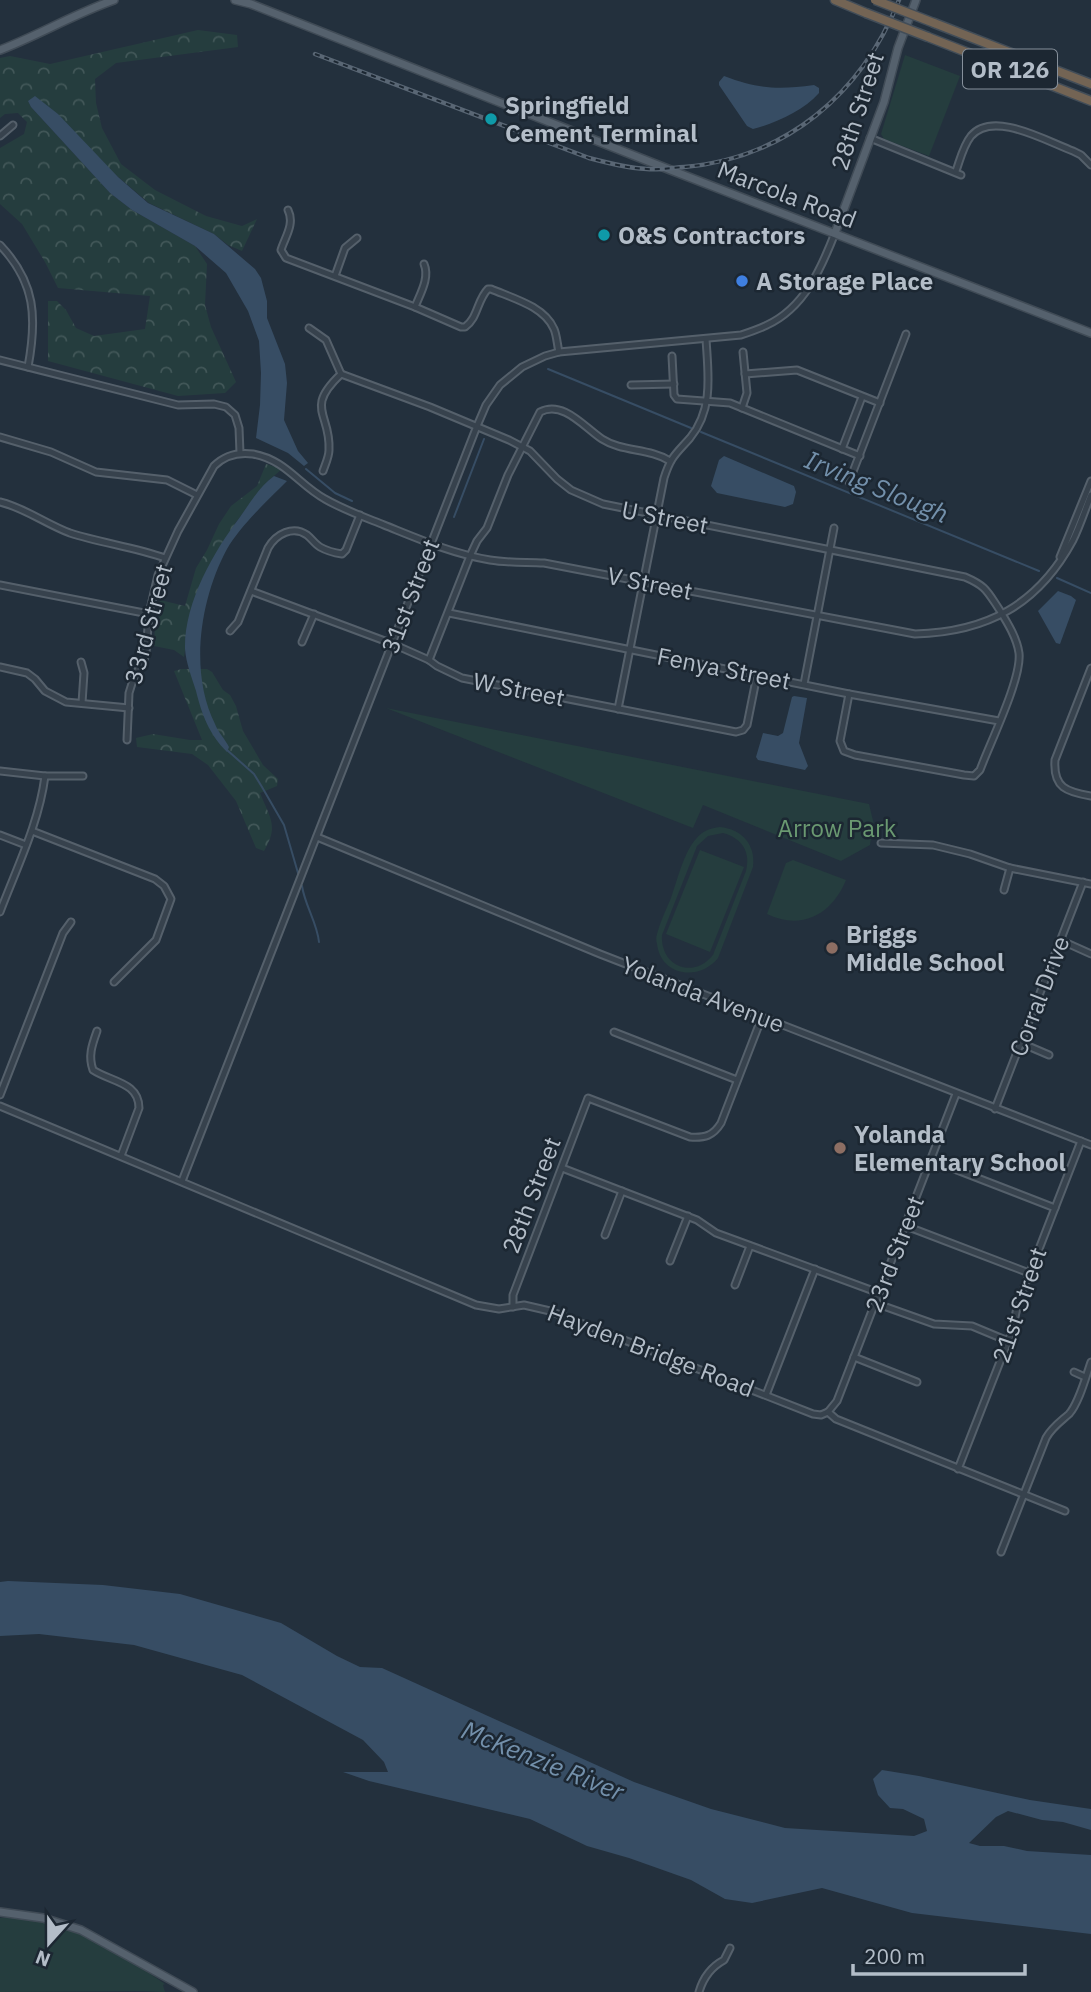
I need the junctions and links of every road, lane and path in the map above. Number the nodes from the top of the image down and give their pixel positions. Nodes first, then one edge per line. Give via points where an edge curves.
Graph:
1 (114, 0) edge
2 (235, 0) edge
3 (835, 0) edge
4 (875, 0) edge
5 (916, 0) edge
6 (0, 50) edge
7 (1091, 84) edge
8 (1091, 101) edge
9 (13, 125) dead end
10 (0, 136) edge
11 (870, 138) junction
12 (1091, 165) edge
13 (288, 210) dead end
14 (835, 233) junction
15 (357, 238) dead end
16 (0, 245) edge
17 (424, 264) dead end
18 (335, 276) junction
19 (415, 307) junction
20 (309, 328) dead end
21 (1091, 333) edge
22 (906, 334) dead end
23 (706, 339) junction
24 (559, 352) junction
25 (743, 352) dead end
26 (672, 356) dead end
27 (0, 360) edge
28 (28, 367) junction
29 (341, 374) junction
30 (745, 374) junction
31 (674, 384) junction
32 (631, 385) dead end
33 (862, 397) junction
34 (707, 400) junction
35 (880, 403) junction
36 (742, 408) junction
37 (477, 426) junction
38 (0, 438) edge
39 (521, 447) junction
40 (842, 449) junction
41 (240, 453) junction
42 (860, 456) junction
43 (670, 461) junction
44 (323, 471) dead end
45 (1091, 481) edge
46 (849, 482) dead end
47 (197, 495) junction
48 (1091, 495) edge
49 (0, 502) edge
50 (360, 515) junction
51 (656, 515) junction
52 (834, 528) dead end
53 (430, 543) junction
54 (830, 550) junction
55 (470, 556) junction
56 (165, 558) junction
57 (1058, 563) junction
58 (642, 581) junction
59 (0, 585) edge
60 (251, 590) junction
61 (449, 613) junction
62 (149, 614) junction
63 (314, 614) junction
64 (1002, 614) junction
65 (818, 616) junction
66 (230, 631) dead end
67 (302, 642) dead end
68 (393, 644) junction
69 (629, 649) junction
70 (429, 660) junction
71 (81, 662) dead end
72 (0, 667) edge
73 (1091, 668) edge
74 (757, 675) junction
75 (1089, 678) edge
76 (804, 684) junction
77 (849, 694) junction
78 (82, 703) junction
79 (129, 708) junction
80 (618, 709) junction
81 (999, 721) junction
82 (127, 740) dead end
83 (0, 771) edge
84 (46, 776) junction
85 (83, 776) dead end
86 (1091, 796) edge
87 (32, 831) junction
88 (0, 835) edge
89 (317, 837) junction
90 (881, 843) dead end
91 (26, 845) junction
92 (1010, 868) junction
93 (1083, 883) junction
94 (1091, 884) edge
95 (1004, 890) dead end
96 (0, 909) edge
97 (71, 922) dead end
98 (1060, 940) junction
99 (1091, 954) edge
100 (114, 982) dead end
101 (762, 1017) junction
102 (97, 1031) dead end
103 (614, 1032) dead end
104 (1021, 1043) junction
105 (1049, 1055) dead end
106 (737, 1080) junction
107 (956, 1094) junction
108 (0, 1095) edge
109 (0, 1106) edge
110 (995, 1109) junction
111 (1080, 1141) junction
112 (1091, 1145) edge
113 (121, 1156) junction
114 (931, 1160) junction
115 (562, 1168) junction
116 (182, 1181) junction
117 (622, 1191) junction
118 (1055, 1208) junction
119 (688, 1216) junction
120 (906, 1226) junction
121 (605, 1235) dead end
122 (750, 1246) junction
123 (670, 1261) dead end
124 (815, 1269) junction
125 (1029, 1273) junction
126 (735, 1285) dead end
127 (879, 1293) junction
128 (876, 1303) junction
129 (513, 1307) junction
130 (1008, 1340) junction
131 (854, 1357) junction
132 (1091, 1362) edge
133 (1074, 1372) dead end
134 (1085, 1377) junction
135 (917, 1382) dead end
136 (766, 1395) junction
137 (828, 1412) junction
138 (958, 1469) junction
139 (1024, 1495) junction
140 (1065, 1511) dead end
141 (1001, 1552) dead end
142 (0, 1912) edge
143 (730, 1948) dead end
144 (193, 1992) edge
145 (699, 1992) edge

1 - 6 main road
2 - 14 main road, Marcola Road
3 - 8 highway, OR 126, bridge
4 - 7 highway, OR 126, bridge
5 - 11 main road, 28th Street
9 - 10 street
11 - 12 street via 958,173 969,139 992,124 1073,151
11 - 14 main road, 28th Street
13 - 18 street via 292,222 283,255
14 - 21 main road, Marcola Road
14 - 23 street, 31st Street via 816,279 789,310 769,325 741,335
15 - 18 street via 345,248
16 - 28 street via 22,273 31,299 33,337
17 - 19 street via 426,278
18 - 19 street
19 - 24 street via 465,327 488,289 530,305 545,316 554,328
20 - 29 street via 326,340
22 - 35 street
23 - 24 street, 31st Street
23 - 34 street
24 - 37 street, 31st Street via 530,362 500,385
25 - 30 street
26 - 31 street
27 - 28 street
28 - 41 street via 178,405 226,407 239,428
29 - 37 street, U Street
29 - 44 street via 326,391 321,407 329,452
30 - 33 street via 797,370
30 - 36 street via 747,393
31 - 32 street
31 - 34 street via 677,399
33 - 35 street
33 - 40 street
34 - 36 street
34 - 43 street via 696,429
35 - 42 street
36 - 40 street
37 - 39 street, U Street
37 - 53 street, 31st Street
38 - 47 street via 51,452 96,472 167,480
39 - 43 street via 540,412 553,408 582,422 604,441
39 - 51 street, U Street via 576,493
39 - 55 street via 487,528
40 - 42 street
41 - 47 street, 33rd Street via 221,459
41 - 50 street, V Street via 282,465 322,498
42 - 46 street
43 - 51 street
45 - 57 street, V Street
47 - 56 street, 33rd Street
48 - 57 street, V Street via 1075,536
49 - 56 street via 74,534
50 - 53 street, V Street
50 - 60 street via 342,554 318,546 302,533 278,536 268,548
51 - 54 street, U Street
51 - 58 street
52 - 54 street
53 - 55 street, V Street
53 - 68 street, 31st Street
54 - 64 street, U Street via 965,577 989,593
54 - 65 street
55 - 58 street, V Street via 544,563
55 - 61 street
56 - 62 street, 33rd Street
57 - 64 street, V Street via 1028,596
58 - 65 street, V Street
58 - 69 street
59 - 62 street
60 - 63 street, W Street
60 - 66 street
61 - 69 street, Fenya Street
61 - 70 street
62 - 79 street, 33rd Street via 146,653 131,685
63 - 67 street
63 - 68 street, W Street
64 - 65 street, V Street via 943,634 915,634
64 - 81 street, U Street via 1015,640 1019,663
65 - 76 street
68 - 70 street, W Street
68 - 89 street, 31st Street
69 - 74 street, Fenya Street
69 - 80 street
70 - 80 street, W Street via 462,678
71 - 78 street
72 - 78 street via 27,673 54,697
73 - 75 street
74 - 76 street, Fenya Street
74 - 80 street, W Street via 750,715 741,731
75 - 86 street via 1054,771 1062,786
76 - 77 street, Fenya Street
77 - 81 street, Fenya Street
77 - 81 street, U Street via 840,741 844,751 950,773 970,776 978,772
78 - 79 street
79 - 82 street, 33rd Street
83 - 84 street
84 - 85 street
84 - 87 street
87 - 91 street
87 - 100 street via 155,879 171,899 156,940
88 - 91 street
89 - 101 street, Yolanda Avenue
89 - 116 street, 31st Street
90 - 92 street via 933,845
91 - 96 street
92 - 93 street
92 - 95 street
93 - 94 street
93 - 98 street, Corral Drive
97 - 108 street
98 - 99 street
98 - 104 street, Corral Drive
101 - 106 street
101 - 107 street, Yolanda Avenue
102 - 113 street via 90,1051 93,1070 129,1087 139,1100
103 - 106 street
104 - 105 street
104 - 110 street, Corral Drive
106 - 115 street, 28th Street via 721,1123 700,1138 588,1098
107 - 110 street, Yolanda Avenue
107 - 114 street, 23rd Street
109 - 113 street, Hayden Bridge Road
110 - 111 street, Yolanda Avenue
111 - 112 street, Yolanda Avenue
111 - 118 street, 21st Street
113 - 116 street, Hayden Bridge Road
114 - 118 street
114 - 120 street, 23rd Street
115 - 117 street
115 - 129 street, 28th Street via 513,1295
116 - 129 street, Hayden Bridge Road via 476,1305
117 - 119 street
117 - 121 street
118 - 125 street, 21st Street
119 - 122 street
119 - 123 street
120 - 125 street
120 - 127 street, 23rd Street
122 - 124 street
122 - 126 street
124 - 127 street
124 - 136 street
125 - 130 street, 21st Street
127 - 128 street, 23rd Street
128 - 130 street via 933,1324 972,1326
128 - 131 street, 23rd Street
129 - 136 street, Hayden Bridge Road via 550,1311
130 - 138 street, 21st Street
131 - 135 street
131 - 137 street, 23rd Street
132 - 134 street
133 - 134 street
134 - 139 street via 1074,1406 1051,1428
136 - 137 street, Hayden Bridge Road via 813,1414
137 - 138 street, Hayden Bridge Road
138 - 139 street, Hayden Bridge Road
139 - 140 street, Hayden Bridge Road
139 - 141 street
142 - 144 main road via 81,1930
143 - 145 street

